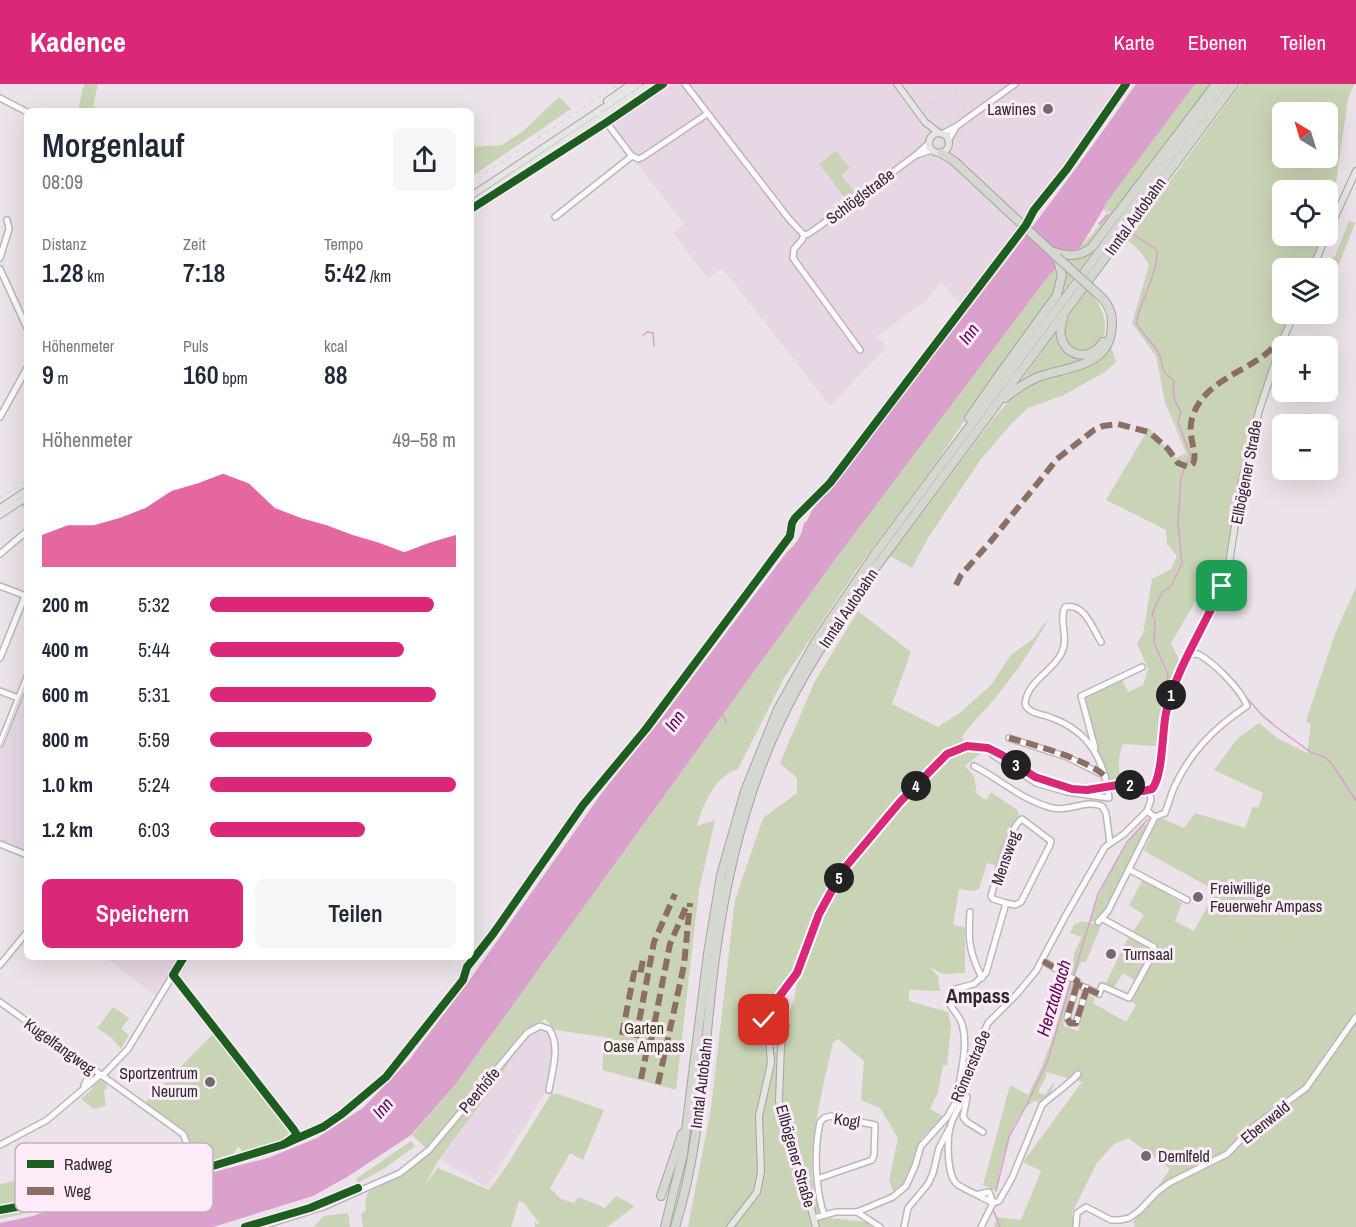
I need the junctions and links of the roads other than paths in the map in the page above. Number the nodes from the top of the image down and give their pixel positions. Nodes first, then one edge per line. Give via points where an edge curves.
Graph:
1 (631, 84) edge
2 (639, 84) edge
3 (650, 84) edge
4 (685, 84) edge
5 (897, 84) edge
6 (1015, 84) edge
7 (1216, 84) edge
8 (1224, 84) edge
9 (1234, 84) edge
10 (0, 98) edge
11 (24, 110) edge
12 (600, 113) junction
13 (707, 114) junction
14 (926, 122) junction
15 (957, 126) junction
16 (574, 128) junction
17 (940, 134) junction
18 (930, 141) junction
19 (946, 147) junction
20 (932, 150) junction
21 (916, 155) junction
22 (632, 156) junction
23 (1356, 171) edge
24 (474, 194) edge
25 (474, 202) edge
26 (1338, 210) edge
27 (555, 217) dead end
28 (8, 220) dead end
29 (1123, 226) junction
30 (804, 235) junction
31 (1050, 250) junction
32 (1058, 257) junction
33 (0, 258) edge
34 (0, 270) edge
35 (1099, 295) junction
36 (1067, 308) junction
37 (24, 319) edge
38 (1290, 324) edge
39 (860, 350) dead end
40 (24, 373) edge
41 (995, 406) junction
42 (0, 417) edge
43 (953, 449) junction
44 (24, 498) edge
45 (24, 498) edge
46 (0, 508) edge
47 (0, 515) edge
48 (24, 534) edge
49 (0, 554) edge
50 (0, 586) edge
51 (24, 595) edge
52 (24, 601) edge
53 (1101, 642) dead end
54 (1189, 655) junction
55 (0, 658) edge
56 (1142, 667) dead end
57 (24, 684) edge
58 (0, 691) edge
59 (18, 698) junction
60 (1009, 738) dead end
61 (0, 744) edge
62 (1095, 750) junction
63 (993, 754) dead end
64 (974, 766) dead end
65 (1106, 777) junction
66 (1108, 786) junction
67 (1149, 790) junction
68 (748, 793) junction
69 (743, 807) junction
70 (1147, 810) junction
71 (1155, 817) junction
72 (1110, 843) junction
73 (0, 844) edge
74 (24, 854) edge
75 (1130, 870) junction
76 (1187, 900) dead end
77 (1006, 903) junction
78 (970, 912) dead end
79 (24, 936) edge
80 (182, 960) edge
81 (1043, 961) junction
82 (0, 965) edge
83 (982, 978) junction
84 (1074, 980) junction
85 (1087, 988) junction
86 (0, 1002) edge
87 (773, 1005) junction
88 (779, 1017) junction
89 (1356, 1017) edge
90 (768, 1023) junction
91 (93, 1070) junction
92 (1078, 1074) dead end
93 (101, 1076) junction
94 (549, 1090) dead end
95 (79, 1092) junction
96 (964, 1092) junction
97 (689, 1113) junction
98 (950, 1127) junction
99 (983, 1132) dead end
100 (187, 1143) edge
101 (0, 1145) edge
102 (818, 1179) junction
103 (661, 1196) dead end
104 (993, 1203) junction
105 (857, 1212) junction
106 (824, 1215) junction
107 (814, 1218) junction
108 (258, 1227) edge
109 (665, 1227) edge
110 (675, 1227) edge
111 (730, 1227) edge
112 (816, 1227) edge
113 (880, 1227) edge
114 (904, 1227) edge
115 (981, 1227) edge
116 (1076, 1227) edge

1 - 16 main road
2 - 12 main road
3 - 12 main road
4 - 13 street
5 - 14 main road
6 - 15 street
7 - 31 highway via 1087,252 1073,256
8 - 29 highway, Inntal Autobahn
9 - 29 highway, Inntal Autobahn
10 - 11 street
12 - 16 main road
12 - 22 street
12 - 25 main road
13 - 22 street via 643,157
13 - 30 street
14 - 17 main road
14 - 18 main road
15 - 17 street
15 - 19 street
16 - 24 main road
17 - 18 main road
17 - 19 main road
18 - 20 main road
18 - 21 street, Schlöglstraße
19 - 20 main road
19 - 31 highway via 954,161
20 - 21 street, Schlöglstraße
21 - 30 street, Schlöglstraße
22 - 27 street
23 - 26 main road
28 - 33 street
29 - 36 highway, Inntal Autobahn
29 - 43 highway, Inntal Autobahn
30 - 39 street via 794,249 794,258
31 - 32 highway
32 - 35 highway, bridge
32 - 43 highway via 1060,287 961,431
34 - 37 street
35 - 36 highway via 1107,328 1102,343 1091,353 1074,353 1062,342 1060,329
35 - 41 highway via 1109,308 1112,322 1100,354 1081,366 1029,381
36 - 41 highway, Inntal Autobahn
38 - 54 main road, Ellbögener Straße via 1259,411 1242,480 1229,564
40 - 42 street
41 - 68 highway, Inntal Autobahn via 824,643 780,722
43 - 68 highway, Inntal Autobahn via 875,554 805,659 767,734
44 - 46 main road
45 - 47 main road
48 - 49 street
50 - 51 street
52 - 55 street
53 - 62 street via 1080,610 1067,606 1062,653 1025,699 1029,711 1064,724
54 - 67 main road via 1170,698 1158,779
54 - 71 street via 1197,653 1210,661 1239,692 1246,706 1218,726 1197,749 1173,790 1165,813
56 - 62 street via 1081,696
57 - 59 street
58 - 59 street
59 - 61 street
60 - 65 street via 1067,757
62 - 65 street
63 - 66 street via 1036,783 1067,792 1109,798
64 - 72 street via 1022,796 1048,806 1102,806
65 - 66 street
66 - 67 main road via 1124,784
66 - 87 main road via 1080,790 1043,781 985,748 967,746 947,754 843,870 819,914 797,973
67 - 70 street
68 - 69 highway, Inntal Autobahn
69 - 97 highway, Inntal Autobahn via 726,856 713,918
69 - 110 highway, Inntal Autobahn via 717,945 692,1157
70 - 71 street
70 - 72 street, Römerstraße
71 - 75 street
72 - 81 street, Römerstraße via 1096,860
73 - 74 street
75 - 76 street
75 - 85 street via 1100,920 1154,947 1154,952 1129,998 1102,986 1099,994
77 - 77 street, Mensweg via 991,896 1008,842 1022,819 1051,841 1021,902
77 - 83 street, Mensweg
78 - 83 street via 968,937
79 - 82 street
80 - 93 street via 130,1047
81 - 84 street
81 - 96 street, Römerstraße via 988,1023
83 - 96 street via 953,990 948,997 963,1033 959,1085
84 - 85 street
84 - 85 street via 1067,1018 1070,1023 1076,1023
86 - 91 street, Kugelfangweg
87 - 88 main road
87 - 90 main road via 762,1011
88 - 90 main road
88 - 107 main road, Ellbögener Straße via 786,1025 781,1046 781,1117
89 - 116 street, Ebenwald via 1301,1093 1252,1128 1227,1154 1175,1179 1133,1216 1109,1219 1083,1208 1076,1216
90 - 111 main road via 771,1063 759,1116 761,1172 757,1192
91 - 93 street, Kugelfangweg
91 - 95 street
92 - 104 street via 1042,1105 1012,1178 999,1201
93 - 95 street
93 - 100 street, Kugelfangweg via 183,1134
94 - 108 street, Peerhöfe via 554,1040 549,1029 540,1026 527,1033 429,1150 400,1173 309,1212
95 - 101 street via 47,1120
96 - 98 street
96 - 99 street via 967,1098 963,1117
96 - 105 street, Römerstraße via 921,1146 906,1186 893,1197
97 - 103 highway
97 - 109 highway, Inntal Autobahn
98 - 104 street via 949,1164 953,1180
98 - 114 street via 928,1184 908,1208
102 - 102 street, Kogl via 822,1120 831,1116 874,1125 872,1160
102 - 106 street, Kogl
104 - 115 street
105 - 106 street, Römerstraße
105 - 113 street
106 - 107 street, Römerstraße
107 - 112 main road, Ellbögener Straße

